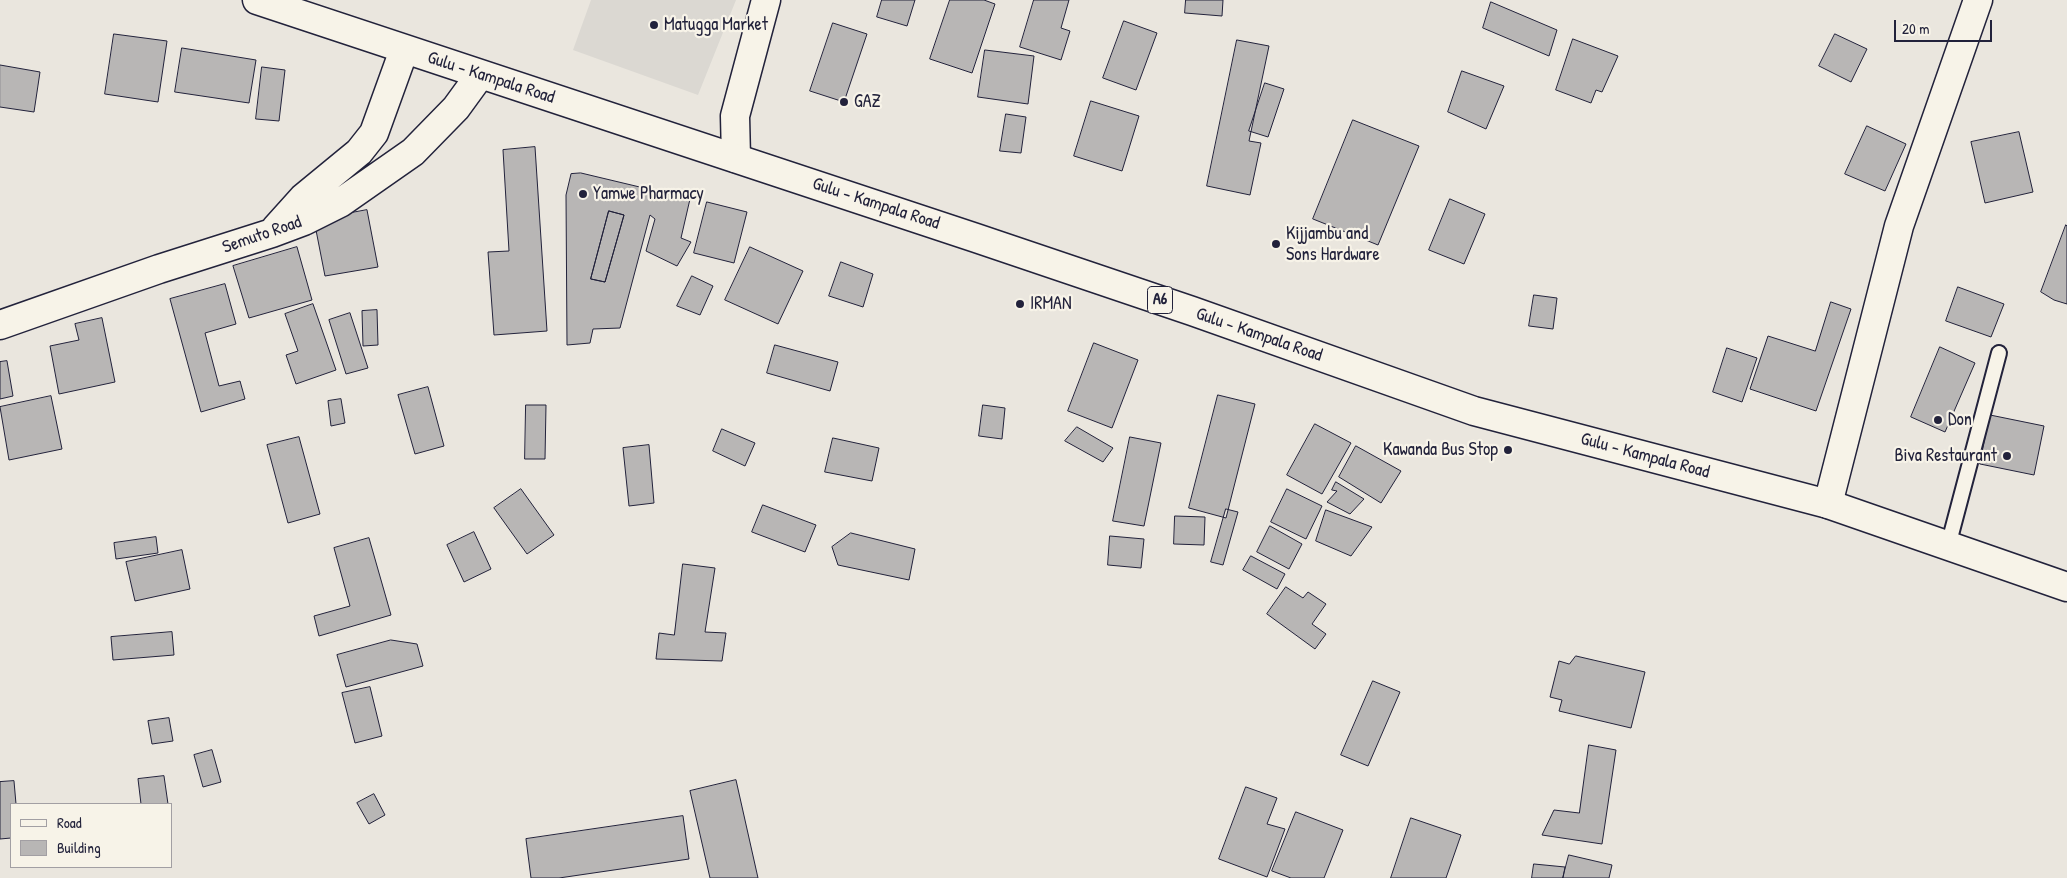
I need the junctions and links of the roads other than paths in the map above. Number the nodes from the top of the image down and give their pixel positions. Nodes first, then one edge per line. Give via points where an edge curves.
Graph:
1 (257, 0) edge
2 (766, 0) edge
3 (1978, 0) edge
4 (404, 50) junction
5 (480, 75) junction
6 (736, 158) junction
7 (272, 233) junction
8 (0, 325) edge
9 (1999, 354) dead end
10 (1828, 504) junction
11 (1948, 546) junction
12 (2067, 587) edge

1 - 4 main road, Gulu - Kampala Road / A6
2 - 6 main road via 735,116
3 - 10 main road via 1899,226
4 - 5 main road, Gulu - Kampala Road / A6
4 - 7 main road via 374,133 359,152 303,198
5 - 6 main road, Gulu - Kampala Road / A6
5 - 7 main road, Semuto Road via 456,108 406,157 340,203
6 - 10 main road, Gulu - Kampala Road / A6 via 1183,308 1474,411
7 - 8 main road, Semuto Road
9 - 11 lane
10 - 11 main road, Gulu - Kampala Road / A6
11 - 12 main road, Gulu - Kampala Road / A6

